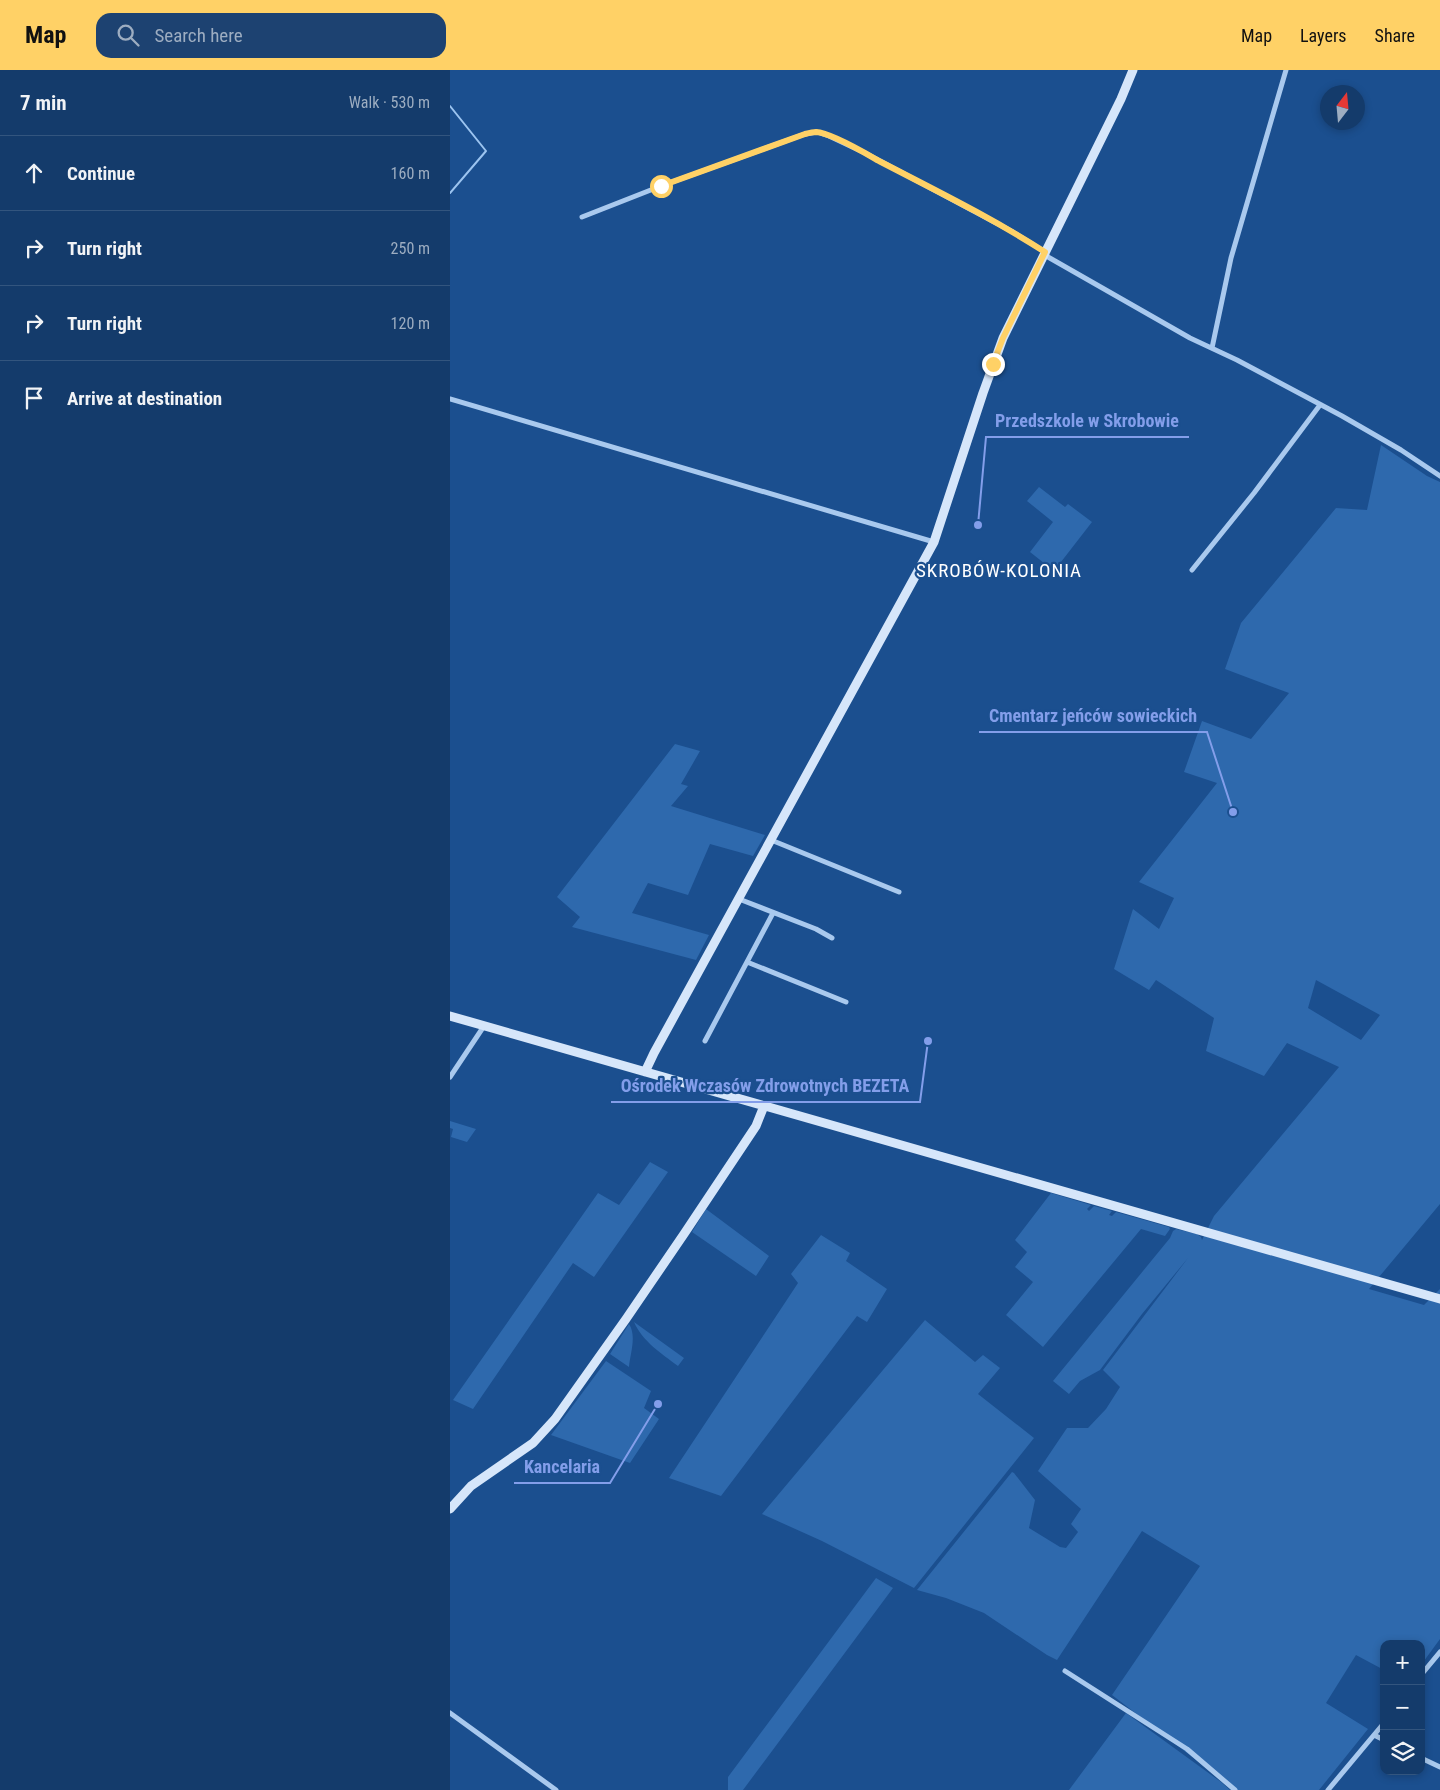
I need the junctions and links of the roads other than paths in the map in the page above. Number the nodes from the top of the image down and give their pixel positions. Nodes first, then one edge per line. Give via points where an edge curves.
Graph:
1 (1132, 70) edge
2 (1286, 70) edge
3 (582, 217) dead end
4 (1045, 252) junction
5 (1212, 348) junction
6 (450, 399) edge
7 (1320, 405) junction
8 (1440, 476) edge
9 (934, 542) junction
10 (1192, 570) dead end
11 (771, 840) junction
12 (899, 892) dead end
13 (739, 899) junction
14 (773, 912) junction
15 (832, 938) dead end
16 (747, 962) junction
17 (846, 1002) dead end
18 (450, 1016) edge
19 (484, 1026) junction
20 (705, 1041) dead end
21 (645, 1072) junction
22 (450, 1077) edge
23 (764, 1106) junction
24 (1440, 1299) edge
25 (450, 1509) edge
26 (1440, 1652) edge
27 (1425, 1670) edge
28 (1065, 1671) dead end
29 (450, 1713) edge
30 (1380, 1728) edge
31 (1374, 1735) junction
32 (1380, 1738) edge
33 (1425, 1760) edge
34 (1440, 1767) edge
35 (556, 1790) edge
36 (1235, 1790) edge
37 (1328, 1790) edge

1 - 4 street via 1121,99
2 - 5 street via 1230,258
3 - 4 street via 817,132 915,180
4 - 5 street via 1128,303
4 - 9 street via 993,364
5 - 7 street
6 - 9 street
7 - 8 street
7 - 10 street
9 - 11 street
11 - 12 street
11 - 13 street
13 - 14 street
13 - 21 street
14 - 15 street
14 - 16 street
16 - 17 street
16 - 20 street
18 - 19 street
19 - 21 street
19 - 22 street
21 - 23 street
23 - 24 street
23 - 25 street via 756,1126 684,1234 554,1419 530,1445 471,1486
26 - 27 street
28 - 36 street via 1187,1749
29 - 35 street
30 - 31 street
31 - 32 street
31 - 37 street
33 - 34 street

